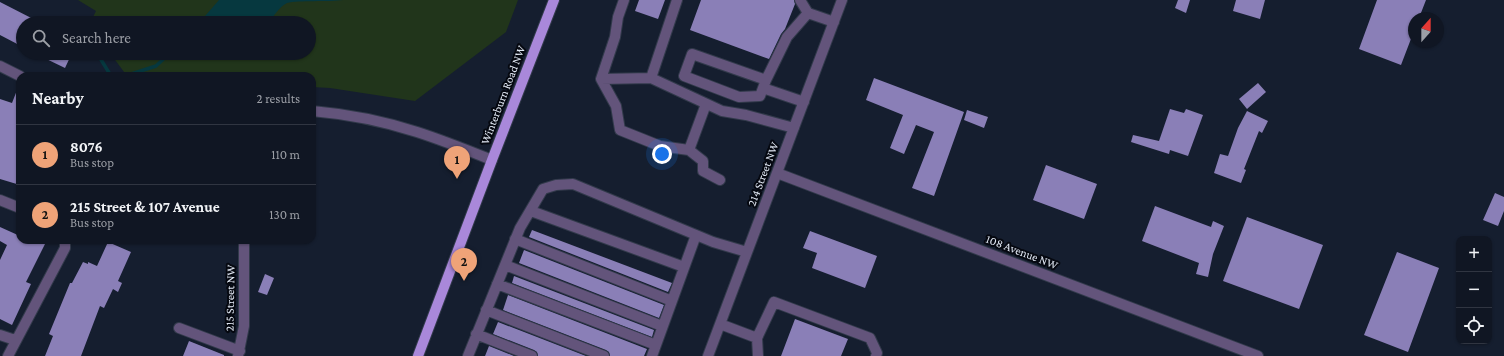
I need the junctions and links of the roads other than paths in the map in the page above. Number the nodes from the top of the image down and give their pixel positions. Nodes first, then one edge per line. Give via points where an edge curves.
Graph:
1 (554, 0) edge
2 (624, 0) edge
3 (677, 0) edge
4 (800, 0) edge
5 (842, 0) edge
6 (808, 13) junction
7 (834, 22) junction
8 (0, 66) edge
9 (16, 74) edge
10 (651, 78) junction
11 (601, 79) junction
12 (764, 84) junction
13 (804, 102) junction
14 (706, 104) junction
15 (316, 112) edge
16 (794, 128) junction
17 (689, 150) junction
18 (492, 160) junction
19 (777, 173) junction
20 (720, 180) dead end
21 (0, 200) edge
22 (16, 206) edge
23 (531, 211) junction
24 (696, 235) junction
25 (516, 240) junction
26 (65, 244) edge
27 (244, 244) edge
28 (747, 252) junction
29 (505, 265) junction
30 (684, 267) junction
31 (497, 284) junction
32 (672, 301) junction
33 (486, 310) junction
34 (720, 324) junction
35 (662, 326) junction
36 (179, 328) dead end
37 (476, 334) junction
38 (0, 335) edge
39 (757, 338) junction
40 (15, 340) junction
41 (656, 345) junction
42 (239, 353) edge
43 (8, 356) edge
44 (418, 356) edge
45 (468, 356) edge
46 (532, 356) edge
47 (604, 356) edge
48 (652, 356) edge
49 (708, 356) edge
50 (758, 356) edge
51 (876, 356) edge
52 (1258, 356) edge

1 - 18 main road, Winterburn Road NW
2 - 11 street
3 - 10 street
4 - 6 street
5 - 7 street, 214 Street NW
6 - 7 street
6 - 12 street via 787,37
7 - 13 street, 214 Street NW
8 - 9 street
10 - 11 street
10 - 14 street
11 - 17 street via 616,106 620,130 660,146
12 - 12 street via 692,54 684,76 739,97 760,96
12 - 13 street
13 - 16 street, 214 Street NW
14 - 16 street via 722,111
14 - 17 street
15 - 18 street via 399,126
16 - 19 street, 214 Street NW
17 - 20 street via 703,161 704,171
18 - 44 main road, Winterburn Road NW
19 - 28 street, 214 Street NW
19 - 52 street, 108 Avenue NW
21 - 22 street
23 - 24 street via 543,189 573,184
23 - 25 street
23 - 30 street
24 - 28 street
24 - 30 street
25 - 29 street
25 - 32 street
26 - 40 street
27 - 42 street, 215 Street NW via 244,326
28 - 34 street, 214 Street NW
29 - 31 street
29 - 35 street
30 - 32 street
31 - 33 street
31 - 41 street
32 - 35 street
33 - 37 street
33 - 47 street
34 - 39 street
34 - 49 street, 214 Street NW
35 - 41 street
36 - 42 street
37 - 45 street
37 - 46 street
38 - 40 street
39 - 50 street
39 - 51 street via 774,302 870,338
40 - 43 street
41 - 48 street

